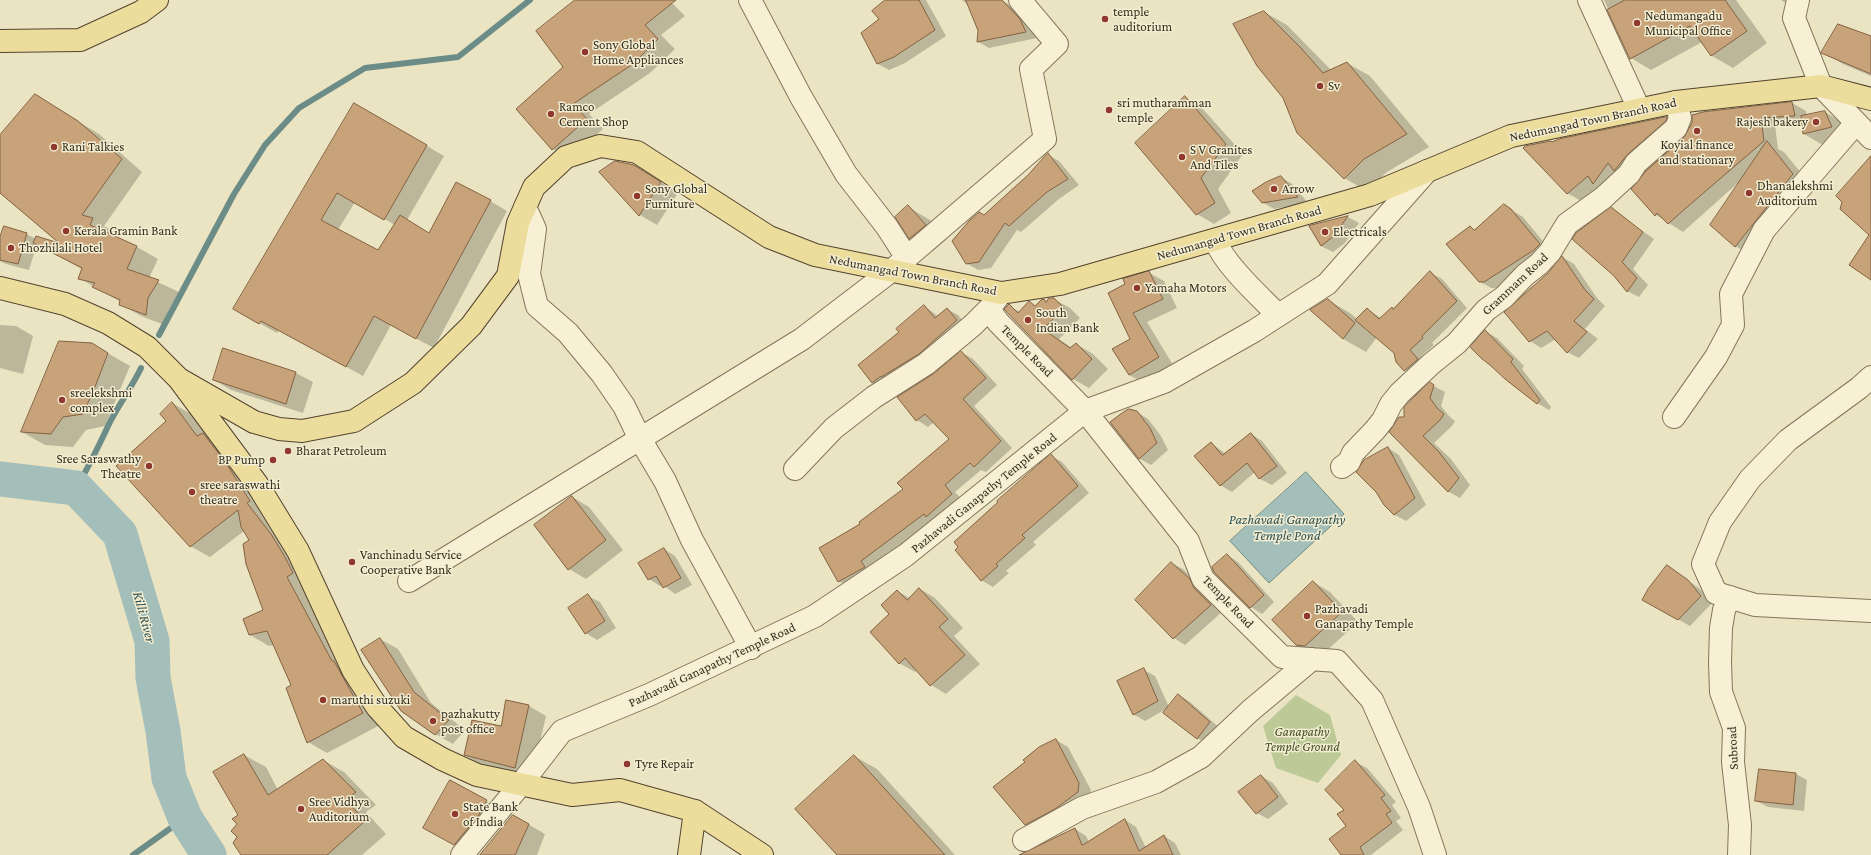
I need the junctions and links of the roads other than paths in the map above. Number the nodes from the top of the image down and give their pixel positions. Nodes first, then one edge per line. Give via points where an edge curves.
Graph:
1 (157, 0) edge
2 (750, 0) edge
3 (1020, 0) edge
4 (1589, 0) edge
5 (1798, 0) edge
6 (0, 41) edge
7 (1821, 86) junction
8 (1871, 99) edge
9 (1676, 102) junction
10 (1639, 109) junction
11 (1864, 130) edge
12 (1427, 171) junction
13 (525, 207) junction
14 (1215, 240) junction
15 (899, 264) junction
16 (0, 288) edge
17 (995, 301) junction
18 (1277, 316) junction
19 (1871, 377) edge
20 (179, 379) junction
21 (1085, 411) junction
22 (1674, 417) dead end
23 (640, 439) junction
24 (1342, 467) dead end
25 (795, 469) dead end
26 (409, 581) dead end
27 (1702, 594) dead end
28 (1727, 603) junction
29 (1871, 611) edge
30 (751, 648) junction
31 (1312, 659) junction
32 (521, 784) junction
33 (695, 811) junction
34 (1024, 840) dead end
35 (462, 855) edge
36 (689, 855) edge
37 (762, 855) edge
38 (1435, 855) edge
39 (1739, 855) edge

1 - 6 main road via 141,12 80,40
2 - 15 street via 801,97 846,174 887,227
3 - 15 street via 1057,44 1031,70 1045,139
4 - 10 street
5 - 7 street via 1794,18
7 - 8 main road, Nedumangad Town Branch Road
7 - 9 main road, Nedumangad Town Branch Road
7 - 11 street
9 - 10 main road, Nedumangad Town Branch Road
9 - 24 street, Grammam Road via 1680,118 1676,128 1636,163 1629,174 1603,198 1567,224 1550,252 1539,264 1486,310 1457,343 1400,393 1375,430
10 - 12 main road, Nedumangad Town Branch Road via 1511,136
11 - 22 street via 1764,230 1731,294 1733,325 1716,357
12 - 14 main road, Nedumangad Town Branch Road via 1370,195
12 - 18 street, Pazhavadi Ganapathy Temple Road via 1327,284
13 - 15 main road, Nedumangad Town Branch Road via 534,187 566,157 600,146 637,152 769,237 815,255
13 - 20 main road, Nedumangad Town Branch Road via 518,223 508,276 471,326 413,383 354,421 302,431 279,429 254,422
13 - 23 street via 535,229 529,274 536,306 568,333 602,374 624,406
14 - 17 main road, Nedumangad Town Branch Road
14 - 18 street via 1230,264
15 - 17 main road, Nedumangad Town Branch Road
15 - 23 street via 802,339
16 - 20 main road via 65,304 108,323 147,347
17 - 21 street, Temple Road via 998,322
17 - 25 street via 973,325 926,364 874,397 834,428
18 - 21 street, Pazhavadi Ganapathy Temple Road via 1164,382
19 - 28 street via 1788,440 1750,479 1720,522 1703,564 1716,593
20 - 32 main road via 257,484 290,537 353,670 377,707 404,737 442,759 477,775
21 - 30 street, Pazhavadi Ganapathy Temple Road via 906,556 815,616
21 - 31 street, Temple Road via 1188,542 1203,579 1282,657
23 - 26 street
23 - 30 street via 665,481 692,540
27 - 28 street
28 - 29 street
28 - 39 street, Subroad via 1720,628 1721,692 1734,728 1733,762 1740,825
30 - 32 street, Pazhavadi Ganapathy Temple Road via 649,695 562,731
31 - 34 street via 1250,711 1201,757 1156,782 1082,808
31 - 38 street, Temple Road via 1337,661 1372,700 1419,807
32 - 33 main road via 572,795 620,790
32 - 35 street, Pazhavadi Ganapathy Temple Road
33 - 36 main road
33 - 37 main road

